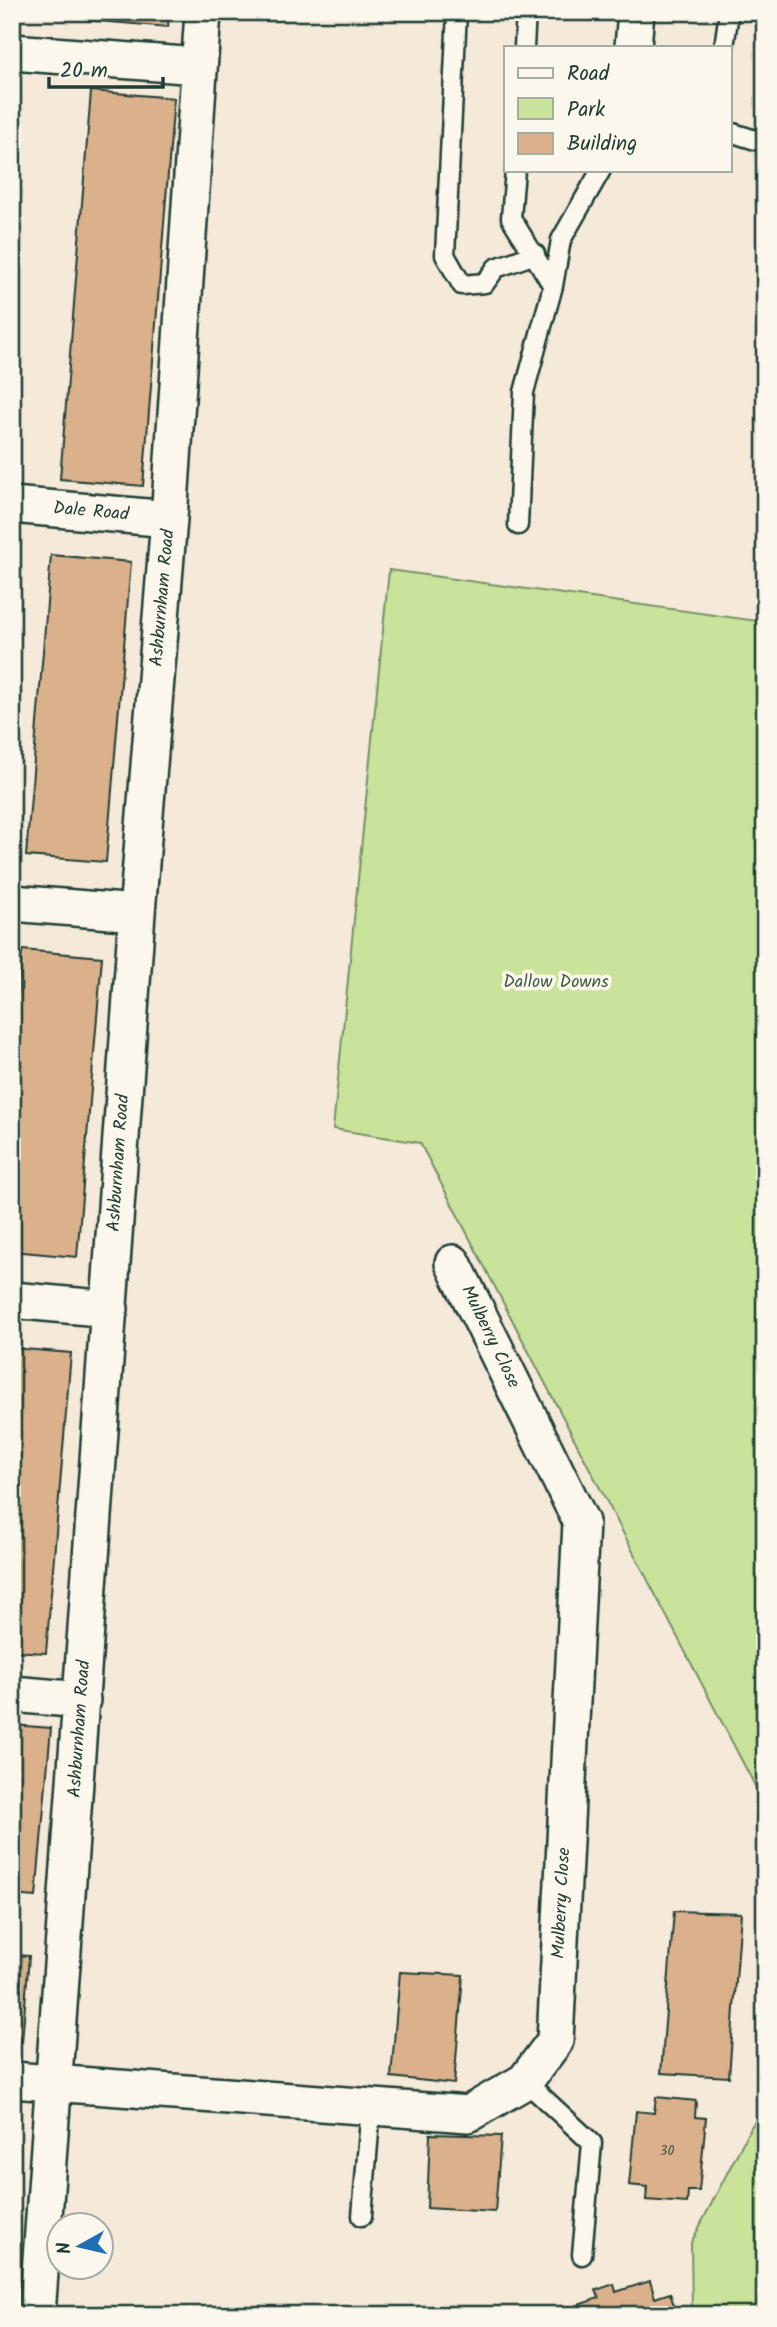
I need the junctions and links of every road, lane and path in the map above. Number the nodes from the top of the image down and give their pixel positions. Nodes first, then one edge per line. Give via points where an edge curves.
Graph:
1 (203, 12) edge
2 (457, 12) edge
3 (526, 12) edge
4 (636, 12) edge
5 (729, 12) edge
6 (524, 46) edge
7 (633, 46) edge
8 (724, 46) edge
9 (12, 52) edge
10 (198, 66) junction
11 (732, 133) edge
12 (765, 143) edge
13 (515, 172) edge
14 (600, 172) edge
15 (535, 254) junction
16 (553, 286) junction
17 (12, 505) edge
18 (169, 519) junction
19 (518, 525) dead end
20 (12, 903) edge
21 (137, 913) junction
22 (453, 1263) dead end
23 (12, 1300) edge
24 (110, 1308) junction
25 (12, 1694) edge
26 (82, 1700) junction
27 (12, 2080) edge
28 (525, 2081) junction
29 (53, 2084) junction
30 (371, 2107) junction
31 (362, 2216) dead end
32 (582, 2255) dead end
33 (37, 2315) edge

1 - 10 street, Ashburnham Road
2 - 15 lane via 445,255 462,285 485,283 496,268
3 - 6 lane
4 - 7 street
5 - 8 lane
9 - 10 street
10 - 18 street, Ashburnham Road
11 - 12 lane
13 - 15 lane via 511,218
14 - 16 lane via 561,240
15 - 16 lane
16 - 19 lane via 524,392
17 - 18 street, Dale Road
18 - 21 street, Ashburnham Road
20 - 21 street
21 - 24 street, Ashburnham Road
22 - 28 street, Mulberry Close via 582,1522 555,2041
23 - 24 street
24 - 26 street, Ashburnham Road
25 - 26 street
26 - 29 street, Ashburnham Road
27 - 29 street, Mulberry Close
28 - 30 street, Mulberry Close via 468,2114
28 - 32 lane via 592,2143
29 - 30 street, Mulberry Close
29 - 33 street, Ashburnham Road
30 - 31 lane

